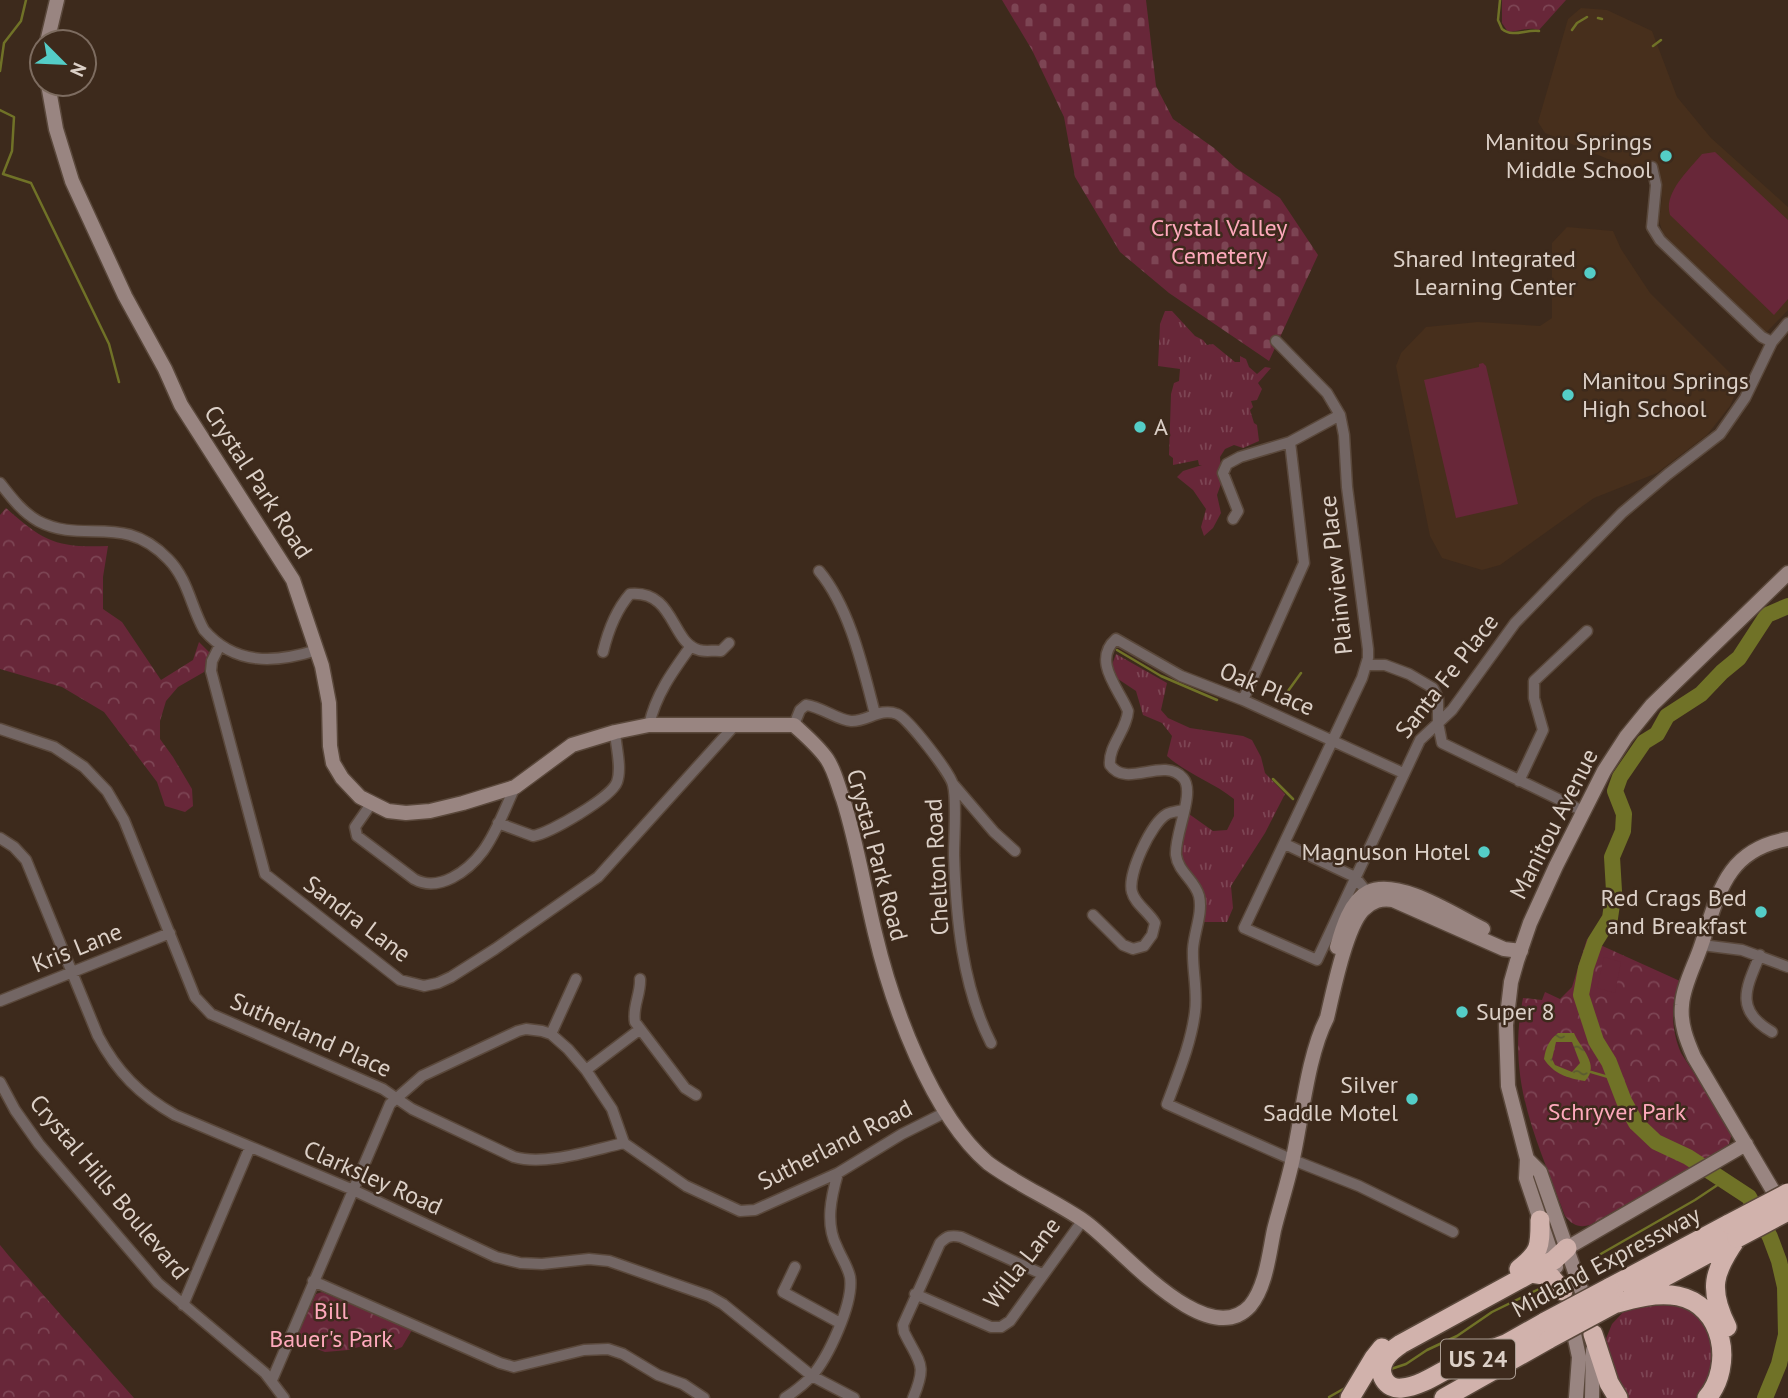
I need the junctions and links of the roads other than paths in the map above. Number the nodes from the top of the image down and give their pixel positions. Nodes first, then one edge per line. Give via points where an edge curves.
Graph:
1 (57, 0) edge
2 (50, 28) edge
3 (50, 98) edge
4 (1651, 167) dead end
5 (1788, 323) edge
6 (1276, 341) dead end
7 (1772, 342) junction
8 (1340, 415) junction
9 (1290, 442) junction
10 (0, 483) edge
11 (1233, 519) dead end
12 (819, 571) dead end
13 (1788, 573) edge
14 (1587, 631) dead end
15 (729, 643) dead end
16 (220, 645) junction
17 (691, 646) junction
18 (317, 650) junction
19 (603, 652) dead end
20 (1367, 665) junction
21 (1243, 700) junction
22 (875, 714) junction
23 (1438, 723) junction
24 (649, 725) junction
25 (735, 725) junction
26 (794, 725) junction
27 (0, 729) edge
28 (615, 732) junction
29 (1334, 740) junction
30 (1403, 773) junction
31 (1519, 781) junction
32 (953, 784) junction
33 (515, 787) junction
34 (371, 804) junction
35 (1183, 810) junction
36 (1583, 811) junction
37 (498, 823) junction
38 (0, 838) edge
39 (1788, 839) edge
40 (1285, 844) junction
41 (1015, 851) dead end
42 (1355, 877) junction
43 (1370, 897) junction
44 (1093, 915) dead end
45 (170, 933) junction
46 (1702, 945) junction
47 (1521, 951) junction
48 (1760, 955) junction
49 (1317, 960) joint
50 (1788, 967) edge
51 (72, 973) junction
52 (576, 979) dead end
53 (640, 979) dead end
54 (0, 1001) edge
55 (639, 1030) junction
56 (1772, 1032) dead end
57 (551, 1034) junction
58 (990, 1043) dead end
59 (586, 1070) junction
60 (0, 1082) edge
61 (696, 1095) dead end
62 (398, 1098) junction
63 (944, 1112) junction
64 (624, 1143) junction
65 (1746, 1144) junction
66 (250, 1147) junction
67 (1293, 1160) junction
68 (838, 1173) junction
69 (351, 1189) junction
70 (1788, 1193) edge
71 (1788, 1211) edge
72 (1788, 1217) edge
73 (1547, 1218) junction
74 (1083, 1220) junction
75 (1598, 1229) junction
76 (1733, 1231) junction
77 (1453, 1232) dead end
78 (1557, 1253) junction
79 (795, 1267) dead end
80 (1525, 1271) junction
81 (1042, 1274) junction
82 (313, 1281) junction
83 (1570, 1284) junction
84 (915, 1294) junction
85 (1611, 1296) junction
86 (183, 1305) junction
87 (840, 1323) junction
88 (1547, 1331) junction
89 (1593, 1334) junction
90 (1508, 1343) junction
91 (812, 1376) junction
92 (272, 1380) junction
93 (284, 1398) edge
94 (704, 1398) edge
95 (785, 1398) edge
96 (854, 1398) edge
97 (913, 1398) edge
98 (1350, 1398) edge
99 (1413, 1398) edge
100 (1444, 1398) edge
101 (1576, 1398) edge
102 (1592, 1398) edge
103 (1618, 1398) edge
104 (1707, 1398) edge
105 (1720, 1398) edge

1 - 2 street
3 - 18 street, Crystal Park Road via 72,181 125,296 181,405 293,580
4 - 7 street via 1656,185 1652,226 1660,240
5 - 7 street, Santa Fe Place
6 - 8 street, Plainview Place via 1327,393
7 - 23 street, Santa Fe Place via 1745,398 1720,434 1659,482 1585,551 1503,637
8 - 9 street
8 - 20 street, Plainview Place
9 - 11 street via 1227,464 1223,473 1237,511
9 - 21 street via 1304,563
10 - 16 street via 38,521 70,531 116,531 158,550 176,568 198,620
12 - 22 street via 835,592
13 - 36 street, Manitou Avenue via 1646,712 1614,755
14 - 31 street via 1534,681 1544,730
15 - 17 street via 721,651
16 - 18 street via 236,655 264,660
16 - 25 street, Sandra Lane via 211,671 265,874 400,979 424,986 451,977 598,877
17 - 19 street via 663,606 640,593 630,594 622,603
17 - 24 street via 661,690
18 - 34 street, Crystal Park Road via 329,703 333,763 350,788
20 - 23 street via 1385,665 1430,684 1438,698
20 - 29 street, Plainview Place
21 - 29 street, Oak Place
21 - 35 street, Oak Place via 1181,676 1116,639 1109,649 1108,675 1128,711 1110,765 1120,774 1161,770 1180,775 1189,793
22 - 26 street, Chelton Road via 850,721 806,705
22 - 32 street, Chelton Road via 904,718
23 - 30 street, Santa Fe Place via 1420,740
23 - 31 street via 1442,743
24 - 25 street, Crystal Park Road
24 - 28 street, Crystal Park Road
25 - 26 street, Crystal Park Road
26 - 63 street, Crystal Park Road via 826,758 834,774 854,835 891,995
27 - 45 street, Sutherland Place via 54,747 107,791 124,820
28 - 33 street, Crystal Park Road via 572,745
28 - 37 street via 618,775 611,790 562,826 538,835
29 - 30 street, Oak Place
29 - 40 street, Plainview Place
30 - 42 street, Santa Fe Place
31 - 36 street
32 - 41 street
32 - 58 street, Chelton Road via 960,935 980,1023
33 - 34 street, Crystal Park Road via 430,811 398,813
33 - 37 street
34 - 37 street via 355,827 357,836 414,879 431,885 445,882 477,858
35 - 44 street via 1167,814 1156,825 1132,876 1132,892 1155,923 1144,946 1133,949 1123,945
35 - 67 street via 1176,854 1200,898 1193,947 1196,1010 1167,1104
36 - 47 street, Manitou Avenue via 1541,897
38 - 51 street, Clarksley Road via 26,860
39 - 46 street via 1758,849 1723,880
40 - 42 street
40 - 49 street, Plainview Place via 1244,928
42 - 43 street
42 - 49 street, Santa Fe Place
43 - 47 street via 1400,902 1504,949
43 - 67 street, Crystal Park Road via 1349,937 1322,1027
45 - 51 street, Kris Lane
45 - 62 street, Sutherland Place via 195,997 211,1014
46 - 48 street
46 - 65 street via 1682,1004 1684,1034
47 - 73 street, Manitou Avenue via 1509,999 1508,1086 1527,1159 1526,1178
48 - 50 street
48 - 56 street via 1745,995 1749,1012
51 - 54 street, Kris Lane
51 - 66 street, Clarksley Road via 109,1057 139,1092 167,1111
52 - 57 street
53 - 55 street via 634,1017
55 - 59 street
55 - 61 street via 685,1088
57 - 59 street
57 - 62 street via 518,1031 422,1076
59 - 64 street via 612,1109
60 - 86 street, Crystal Hills Boulevard via 39,1144 158,1283
62 - 64 street, Sutherland Place via 412,1110 522,1159 545,1160
62 - 69 street via 384,1114
63 - 68 street, Sutherland Road
63 - 74 street, Crystal Park Road via 988,1163
64 - 68 street, Sutherland Road via 685,1186 740,1211 755,1210
65 - 72 street
65 - 75 street
66 - 69 street, Clarksley Road
66 - 86 street
67 - 74 street, Crystal Park Road via 1259,1290 1249,1306 1227,1318 1183,1305
67 - 77 street
68 - 87 street via 831,1228 849,1272 850,1289
69 - 82 street
69 - 91 street, Clarksley Road via 496,1257 542,1264 609,1261 709,1296
70 - 76 highway, Midland Expressway / US 24, bridge
71 - 76 highway, Midland Expressway / US 24, bridge
73 - 75 street via 1570,1234
73 - 78 street, Manitou Avenue
73 - 80 highway via 1540,1246
74 - 81 street, Willa Lane
75 - 78 street
75 - 83 street via 1585,1241
76 - 85 highway, Midland Expressway / US 24
76 - 105 highway via 1715,1279 1716,1301 1733,1353 1729,1381
78 - 80 highway
78 - 83 street, Manitou Avenue
79 - 87 street via 783,1292
80 - 83 highway
80 - 90 highway via 1401,1344 1384,1360 1383,1378 1397,1388 1418,1385
80 - 98 highway via 1395,1336 1374,1358
81 - 84 street, Willa Lane via 1001,1327 991,1327
81 - 84 street via 950,1236 940,1243
82 - 92 street
82 - 94 street via 499,1363 514,1367 584,1350 608,1349
83 - 89 street, Manitou Avenue via 1588,1309
83 - 101 street, Manitou Avenue via 1579,1357
84 - 97 street via 903,1325 922,1369
85 - 88 highway, Midland Expressway / US 24, bridge
85 - 104 highway via 1670,1295 1690,1300 1706,1312 1723,1357 1720,1377
86 - 92 street, Crystal Hills Boulevard
87 - 91 street
88 - 90 highway, Midland Expressway / US 24
88 - 100 highway, Midland Expressway / US 24
89 - 102 street, Manitou Avenue
89 - 103 highway
90 - 99 highway, Midland Expressway / US 24
91 - 95 street
91 - 96 street, Clarksley Road
92 - 93 street, Crystal Hills Boulevard

